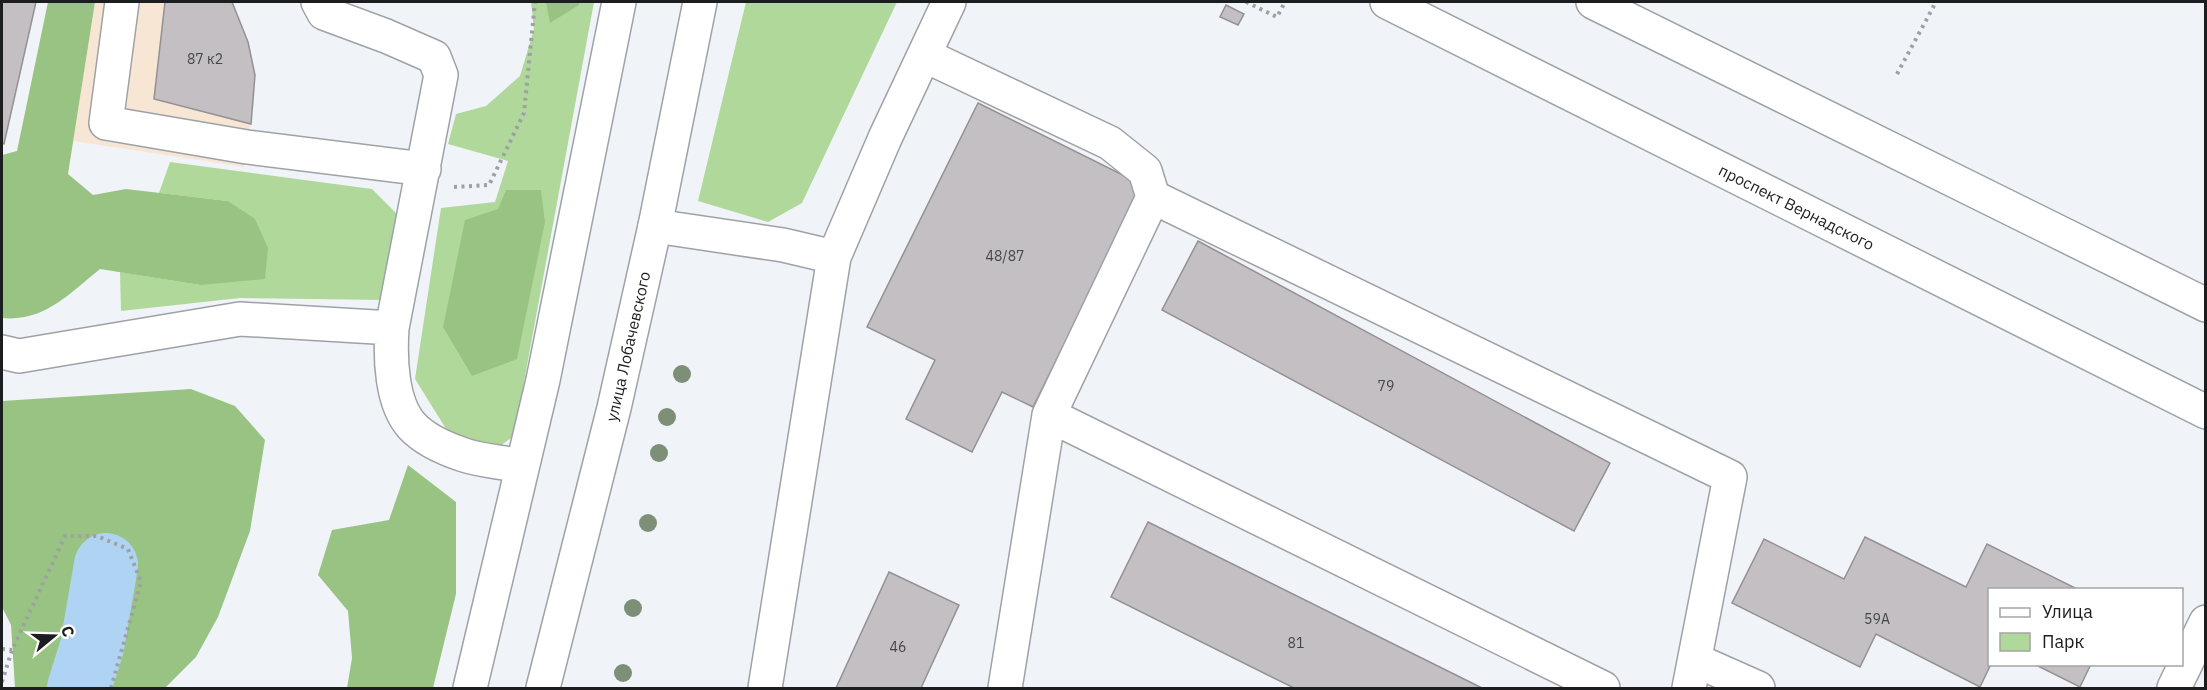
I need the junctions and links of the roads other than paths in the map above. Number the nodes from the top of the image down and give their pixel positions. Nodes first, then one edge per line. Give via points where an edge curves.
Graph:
1 (122, 2) edge
2 (318, 2) edge
3 (619, 2) edge
4 (700, 2) edge
5 (949, 2) edge
6 (1387, 2) edge
7 (1593, 2) edge
8 (924, 55) junction
9 (424, 169) junction
10 (1153, 197) junction
11 (656, 226) junction
12 (834, 257) junction
13 (2205, 305) edge
14 (392, 328) junction
15 (2, 352) edge
16 (2205, 412) edge
17 (1049, 415) junction
18 (522, 466) junction
19 (2205, 622) edge
20 (1692, 674) edge
21 (470, 688) edge
22 (543, 688) edge
23 (765, 688) edge
24 (1005, 688) edge
25 (1603, 688) edge
26 (1758, 688) edge
27 (2174, 688) edge

1 - 9 main road via 106,123 248,147
2 - 9 main road via 324,14 434,57 441,75
3 - 18 main road
4 - 11 main road, улица Лобачевского
5 - 8 main road
6 - 16 main road, проспект Вернадского
7 - 13 main road
8 - 10 main road via 1110,142 1145,171
8 - 12 main road
9 - 14 main road
10 - 17 main road
10 - 20 main road via 1730,477
11 - 12 main road via 783,245
11 - 22 main road, улица Лобачевского
12 - 23 main road
14 - 15 main road via 240,319 19,356
14 - 18 main road via 390,354 395,384 401,408 412,426 435,443 465,455
17 - 24 main road
17 - 25 main road
18 - 21 main road
19 - 27 main road
20 - 26 main road

